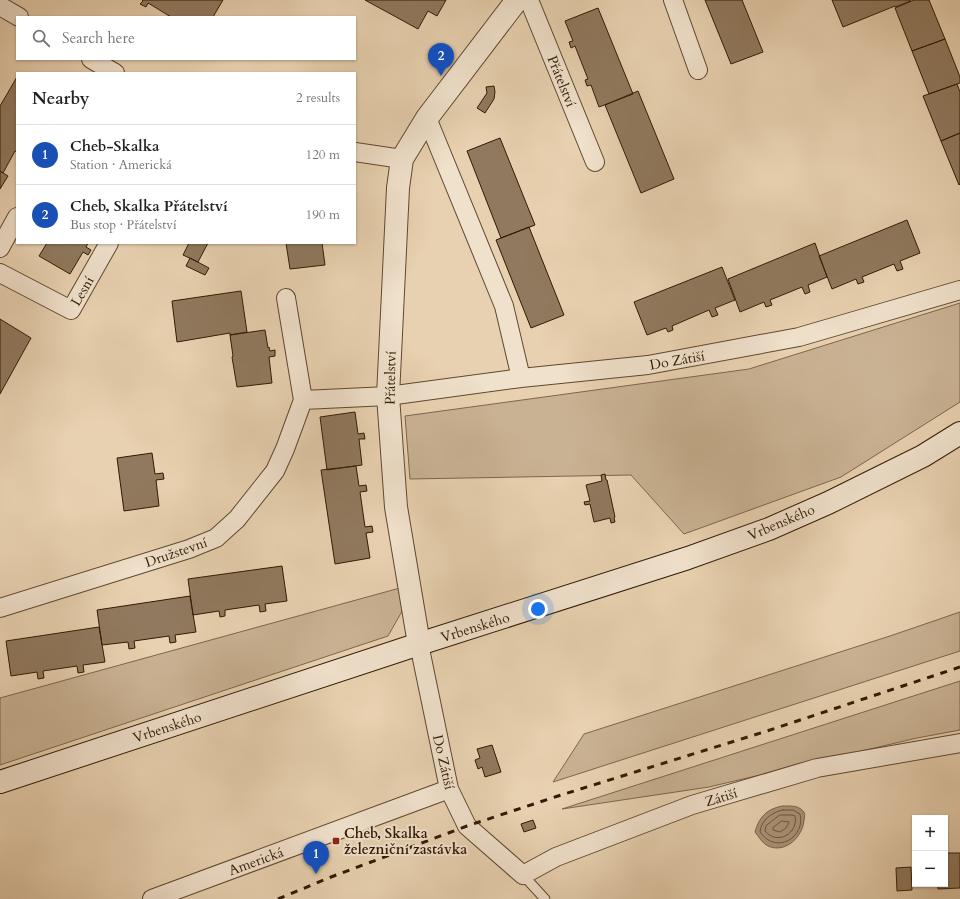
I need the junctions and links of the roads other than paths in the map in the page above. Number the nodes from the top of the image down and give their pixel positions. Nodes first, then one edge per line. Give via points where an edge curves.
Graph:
1 (517, 0) edge
2 (529, 0) edge
3 (673, 0) edge
4 (0, 6) edge
5 (17, 16) edge
6 (93, 60) edge
7 (698, 70) dead end
8 (113, 72) edge
9 (427, 118) junction
10 (356, 152) edge
11 (402, 159) junction
12 (595, 162) dead end
13 (16, 219) edge
14 (108, 244) edge
15 (0, 248) edge
16 (0, 273) edge
17 (960, 290) edge
18 (286, 298) dead end
19 (521, 378) junction
20 (388, 396) junction
21 (302, 400) junction
22 (960, 433) edge
23 (0, 608) edge
24 (418, 644) junction
25 (960, 743) edge
26 (0, 782) edge
27 (449, 789) junction
28 (523, 875) junction
29 (152, 899) edge
30 (545, 899) edge

1 - 9 main road, Přátelství
2 - 12 street, Přátelství
3 - 7 street
4 - 5 street
6 - 8 street
9 - 11 main road, Přátelství
9 - 19 street via 504,306
10 - 11 street
11 - 20 main road, Přátelství via 397,195
13 - 15 street
14 - 16 street, Lesní via 71,310
17 - 19 street, Do Zátiší via 800,337 648,366
18 - 21 street, Družstevní
19 - 20 street, Do Zátiší
20 - 21 street
20 - 24 main road, Přátelství via 396,507
21 - 23 street, Družstevní via 275,470 238,519 216,538 189,549
22 - 24 main road, Vrbenského via 923,456 769,529 688,558
24 - 26 main road, Vrbenského
24 - 27 street, Do Zátiší
25 - 28 street, Zátiší via 816,768 692,805 562,855
27 - 28 street, Do Zátiší via 467,826
27 - 29 street, Americká
28 - 30 lane

